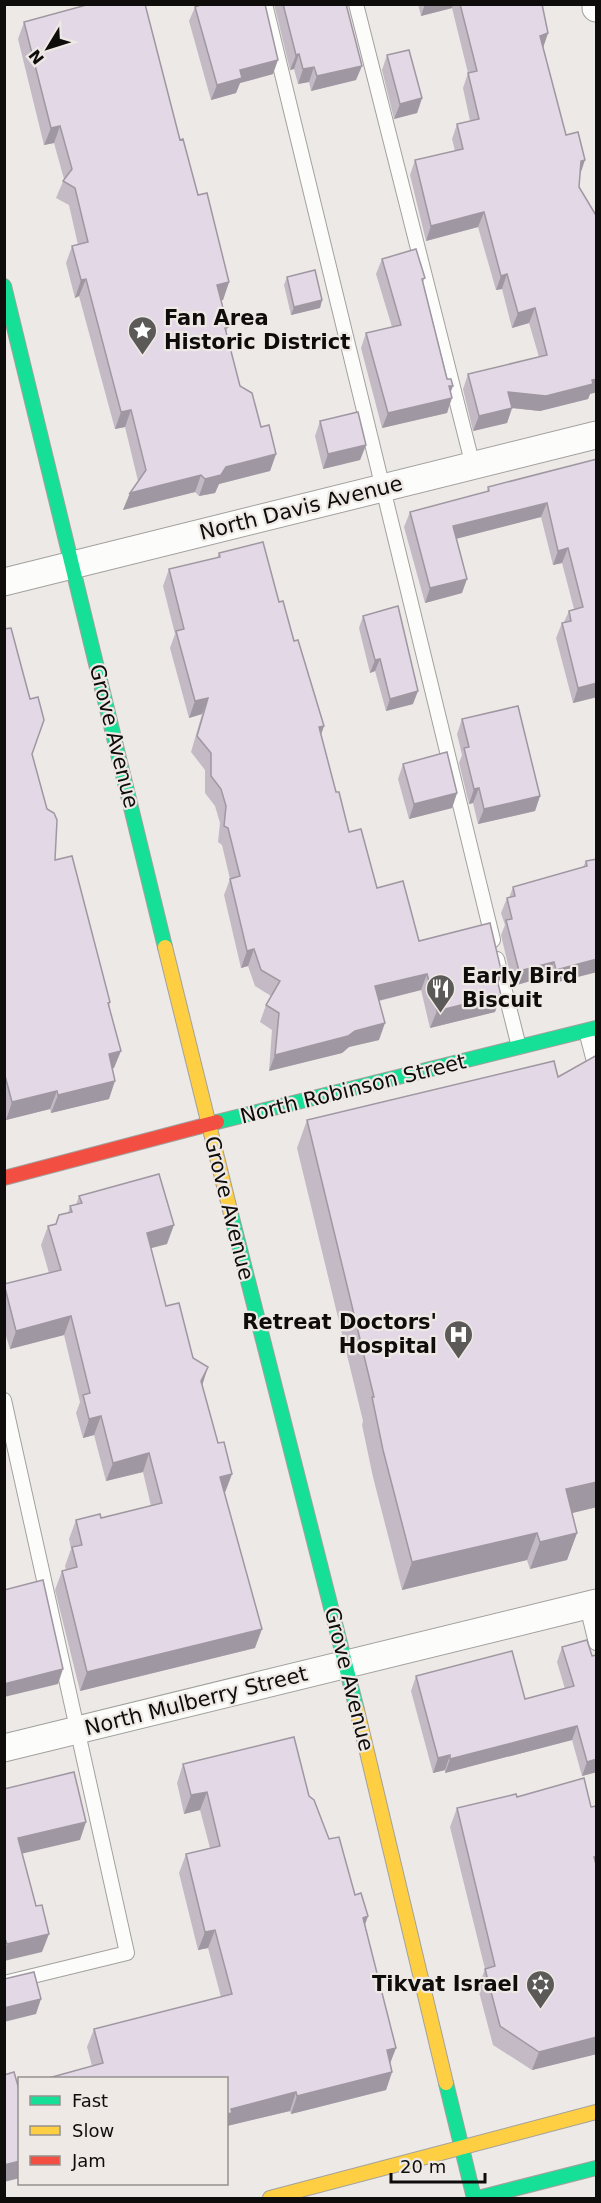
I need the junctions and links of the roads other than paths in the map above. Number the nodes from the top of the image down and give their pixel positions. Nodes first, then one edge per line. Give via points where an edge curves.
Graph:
1 (265, 4) edge
2 (356, 4) edge
3 (4, 286) edge
4 (597, 435) edge
5 (473, 465) junction
6 (382, 488) junction
7 (73, 565) junction
8 (4, 582) edge
9 (591, 1030) edge
10 (519, 1047) junction
11 (597, 1069) edge
12 (208, 1124) junction
13 (4, 1178) edge
14 (4, 1400) edge
15 (592, 1604) edge
16 (597, 1643) edge
17 (346, 1665) junction
18 (78, 1730) junction
19 (4, 1748) edge
20 (4, 1983) edge
21 (597, 2112) edge
22 (461, 2147) junction
23 (597, 2168) edge
24 (270, 2199) edge
25 (476, 2199) edge

1 - 6 lane
2 - 5 lane
3 - 7 street, Grove Avenue
4 - 5 street, North Davis Avenue
5 - 6 street, North Davis Avenue
6 - 7 street, North Davis Avenue
6 - 10 lane
7 - 8 street, North Davis Avenue
7 - 12 street, Grove Avenue
9 - 10 street, North Robinson Street
9 - 11 lane
10 - 12 street, North Robinson Street
12 - 13 street, North Robinson Street
12 - 17 street, Grove Avenue
14 - 18 lane
15 - 16 lane
15 - 17 street, North Mulberry Street
17 - 18 street, North Mulberry Street
17 - 22 street, Grove Avenue
18 - 19 street, North Mulberry Street
18 - 20 lane via 127,1953
21 - 22 street
22 - 24 street
22 - 25 street, Grove Avenue
23 - 25 street

